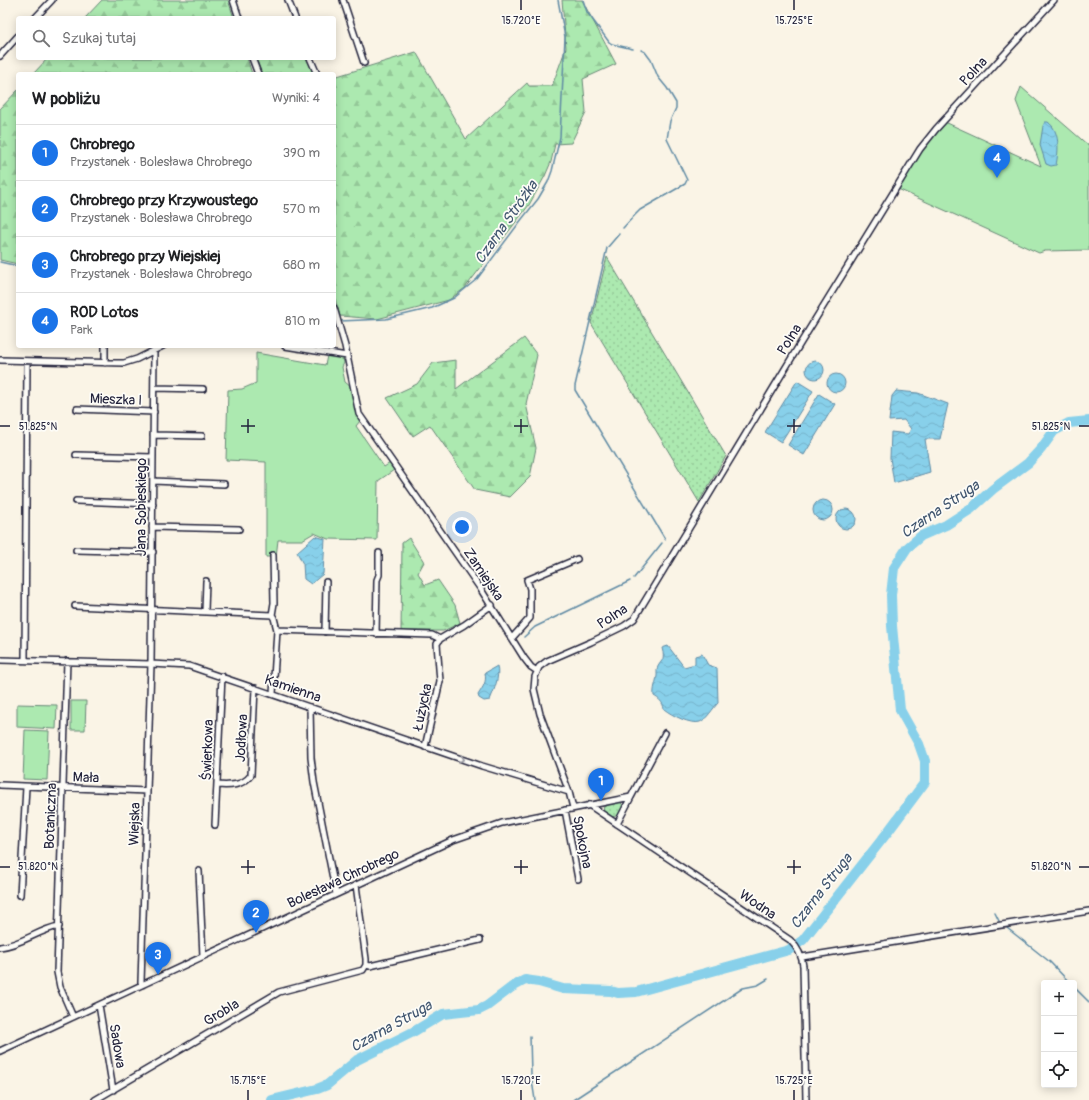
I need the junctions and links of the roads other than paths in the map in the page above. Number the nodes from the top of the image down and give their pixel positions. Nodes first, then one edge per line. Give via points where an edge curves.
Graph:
1 (52, 0) edge
2 (233, 0) edge
3 (288, 0) edge
4 (343, 0) edge
5 (1054, 0) edge
6 (37, 16) edge
7 (238, 16) edge
8 (294, 16) edge
9 (16, 38) edge
10 (0, 56) edge
11 (253, 60) edge
12 (311, 60) edge
13 (364, 63) dead end
14 (257, 72) edge
15 (315, 72) edge
16 (336, 314) edge
17 (105, 348) edge
18 (158, 348) edge
19 (297, 348) edge
20 (154, 350) junction
21 (347, 356) junction
22 (0, 360) edge
23 (27, 361) junction
24 (104, 363) junction
25 (154, 388) junction
26 (203, 389) dead end
27 (77, 409) dead end
28 (154, 412) junction
29 (154, 435) junction
30 (202, 436) dead end
31 (76, 455) dead end
32 (153, 457) junction
33 (153, 481) junction
34 (224, 484) dead end
35 (76, 501) dead end
36 (153, 504) junction
37 (152, 527) junction
38 (239, 529) dead end
39 (76, 550) dead end
40 (153, 552) junction
41 (379, 553) dead end
42 (274, 555) dead end
43 (577, 559) dead end
44 (206, 581) dead end
45 (326, 582) dead end
46 (492, 605) junction
47 (75, 606) dead end
48 (152, 609) junction
49 (205, 611) junction
50 (272, 615) junction
51 (278, 630) junction
52 (325, 632) junction
53 (376, 634) junction
54 (512, 638) junction
55 (440, 639) junction
56 (0, 660) edge
57 (25, 660) junction
58 (67, 661) junction
59 (151, 664) junction
60 (537, 671) junction
61 (222, 676) junction
62 (255, 688) junction
63 (273, 694) junction
64 (310, 707) junction
65 (665, 733) dead end
66 (426, 747) junction
67 (0, 785) edge
68 (217, 785) junction
69 (26, 786) junction
70 (63, 788) junction
71 (147, 791) junction
72 (569, 792) junction
73 (631, 797) junction
74 (589, 805) junction
75 (573, 808) junction
76 (565, 810) junction
77 (617, 824) junction
78 (215, 825) dead end
79 (199, 872) dead end
80 (578, 878) dead end
81 (356, 885) junction
82 (336, 894) junction
83 (20, 895) dead end
84 (1089, 911) edge
85 (59, 926) junction
86 (480, 940) dead end
87 (0, 947) edge
88 (203, 956) junction
89 (802, 957) junction
90 (366, 965) junction
91 (142, 985) junction
92 (99, 1005) junction
93 (73, 1017) junction
94 (0, 1051) edge
95 (113, 1090) junction
96 (95, 1100) edge
97 (806, 1100) edge

1 - 6 street
2 - 7 street
3 - 8 street
4 - 13 street
5 - 60 street, Polna via 920,149 634,619 591,642 547,661
9 - 10 street
11 - 14 street
12 - 15 street
16 - 21 street, Zamiejska
17 - 24 street
18 - 20 street
19 - 21 street
20 - 24 street via 130,362
20 - 25 street, Jana Sobieskiego
21 - 46 street, Zamiejska via 357,406 363,420
22 - 23 street
23 - 24 street
23 - 57 street
25 - 26 street
25 - 28 street, Jana Sobieskiego
27 - 28 street, Mieszka I
28 - 29 street, Jana Sobieskiego
29 - 30 street
29 - 32 street, Jana Sobieskiego
31 - 32 street
32 - 33 street, Jana Sobieskiego
33 - 34 street
33 - 36 street, Jana Sobieskiego
35 - 36 street
36 - 37 street, Jana Sobieskiego
37 - 38 street
37 - 40 street, Jana Sobieskiego
39 - 40 street
40 - 48 street, Jana Sobieskiego
41 - 53 street
42 - 50 street
43 - 54 street via 527,580 530,588 530,618
44 - 49 street
45 - 52 street
46 - 54 street, Zamiejska
46 - 55 street
47 - 48 street
48 - 49 street
48 - 59 street, Jana Sobieskiego
49 - 50 street
50 - 51 street
51 - 52 street
51 - 63 street
52 - 53 street
53 - 55 street via 432,635
54 - 60 street, Zamiejska via 524,658
55 - 66 street, Łużycka via 440,682
56 - 57 street, Kamienna
57 - 58 street, Kamienna
58 - 59 street, Kamienna
58 - 70 street, Botaniczna
59 - 61 street, Kamienna via 189,666
59 - 71 street, Wiejska
60 - 72 street via 534,688 540,714
61 - 62 street, Kamienna
61 - 68 street, Świerkowa
62 - 63 street, Kamienna
62 - 68 street, Jodłowa via 251,775 240,783
63 - 64 street, Kamienna
64 - 66 street, Kamienna
64 - 82 street via 314,782
65 - 73 street
66 -> 72 street, Kamienna
67 - 69 street, Mała
68 - 78 street, Świerkowa
69 - 70 street, Mała
69 - 83 street
70 - 71 street, Mała
70 - 85 street, Botaniczna
71 - 91 street, Wiejska
72 - 75 street
73 - 74 street
73 - 77 street
74 - 75 street
74 - 77 street, Wodna
75 - 76 street, Bolesława Chrobrego
76 - 80 street, Spokojna
76 - 81 street, Bolesława Chrobrego via 502,823 473,832
77 - 89 street, Wodna via 790,940
79 - 88 street
81 - 82 street, Bolesława Chrobrego
81 - 90 street
82 - 88 street, Bolesława Chrobrego
84 - 89 street
85 - 87 street
85 - 93 street, Botaniczna via 58,979
86 - 90 street, Grobla
88 - 91 street, Bolesława Chrobrego
89 - 97 street, Wodna
90 - 95 street, Grobla via 363,970 348,975 279,992
91 - 92 street, Bolesława Chrobrego
92 - 93 street, Bolesława Chrobrego
92 - 95 street, Sadowa
93 - 94 street, Bolesława Chrobrego
95 - 96 street, Grobla

